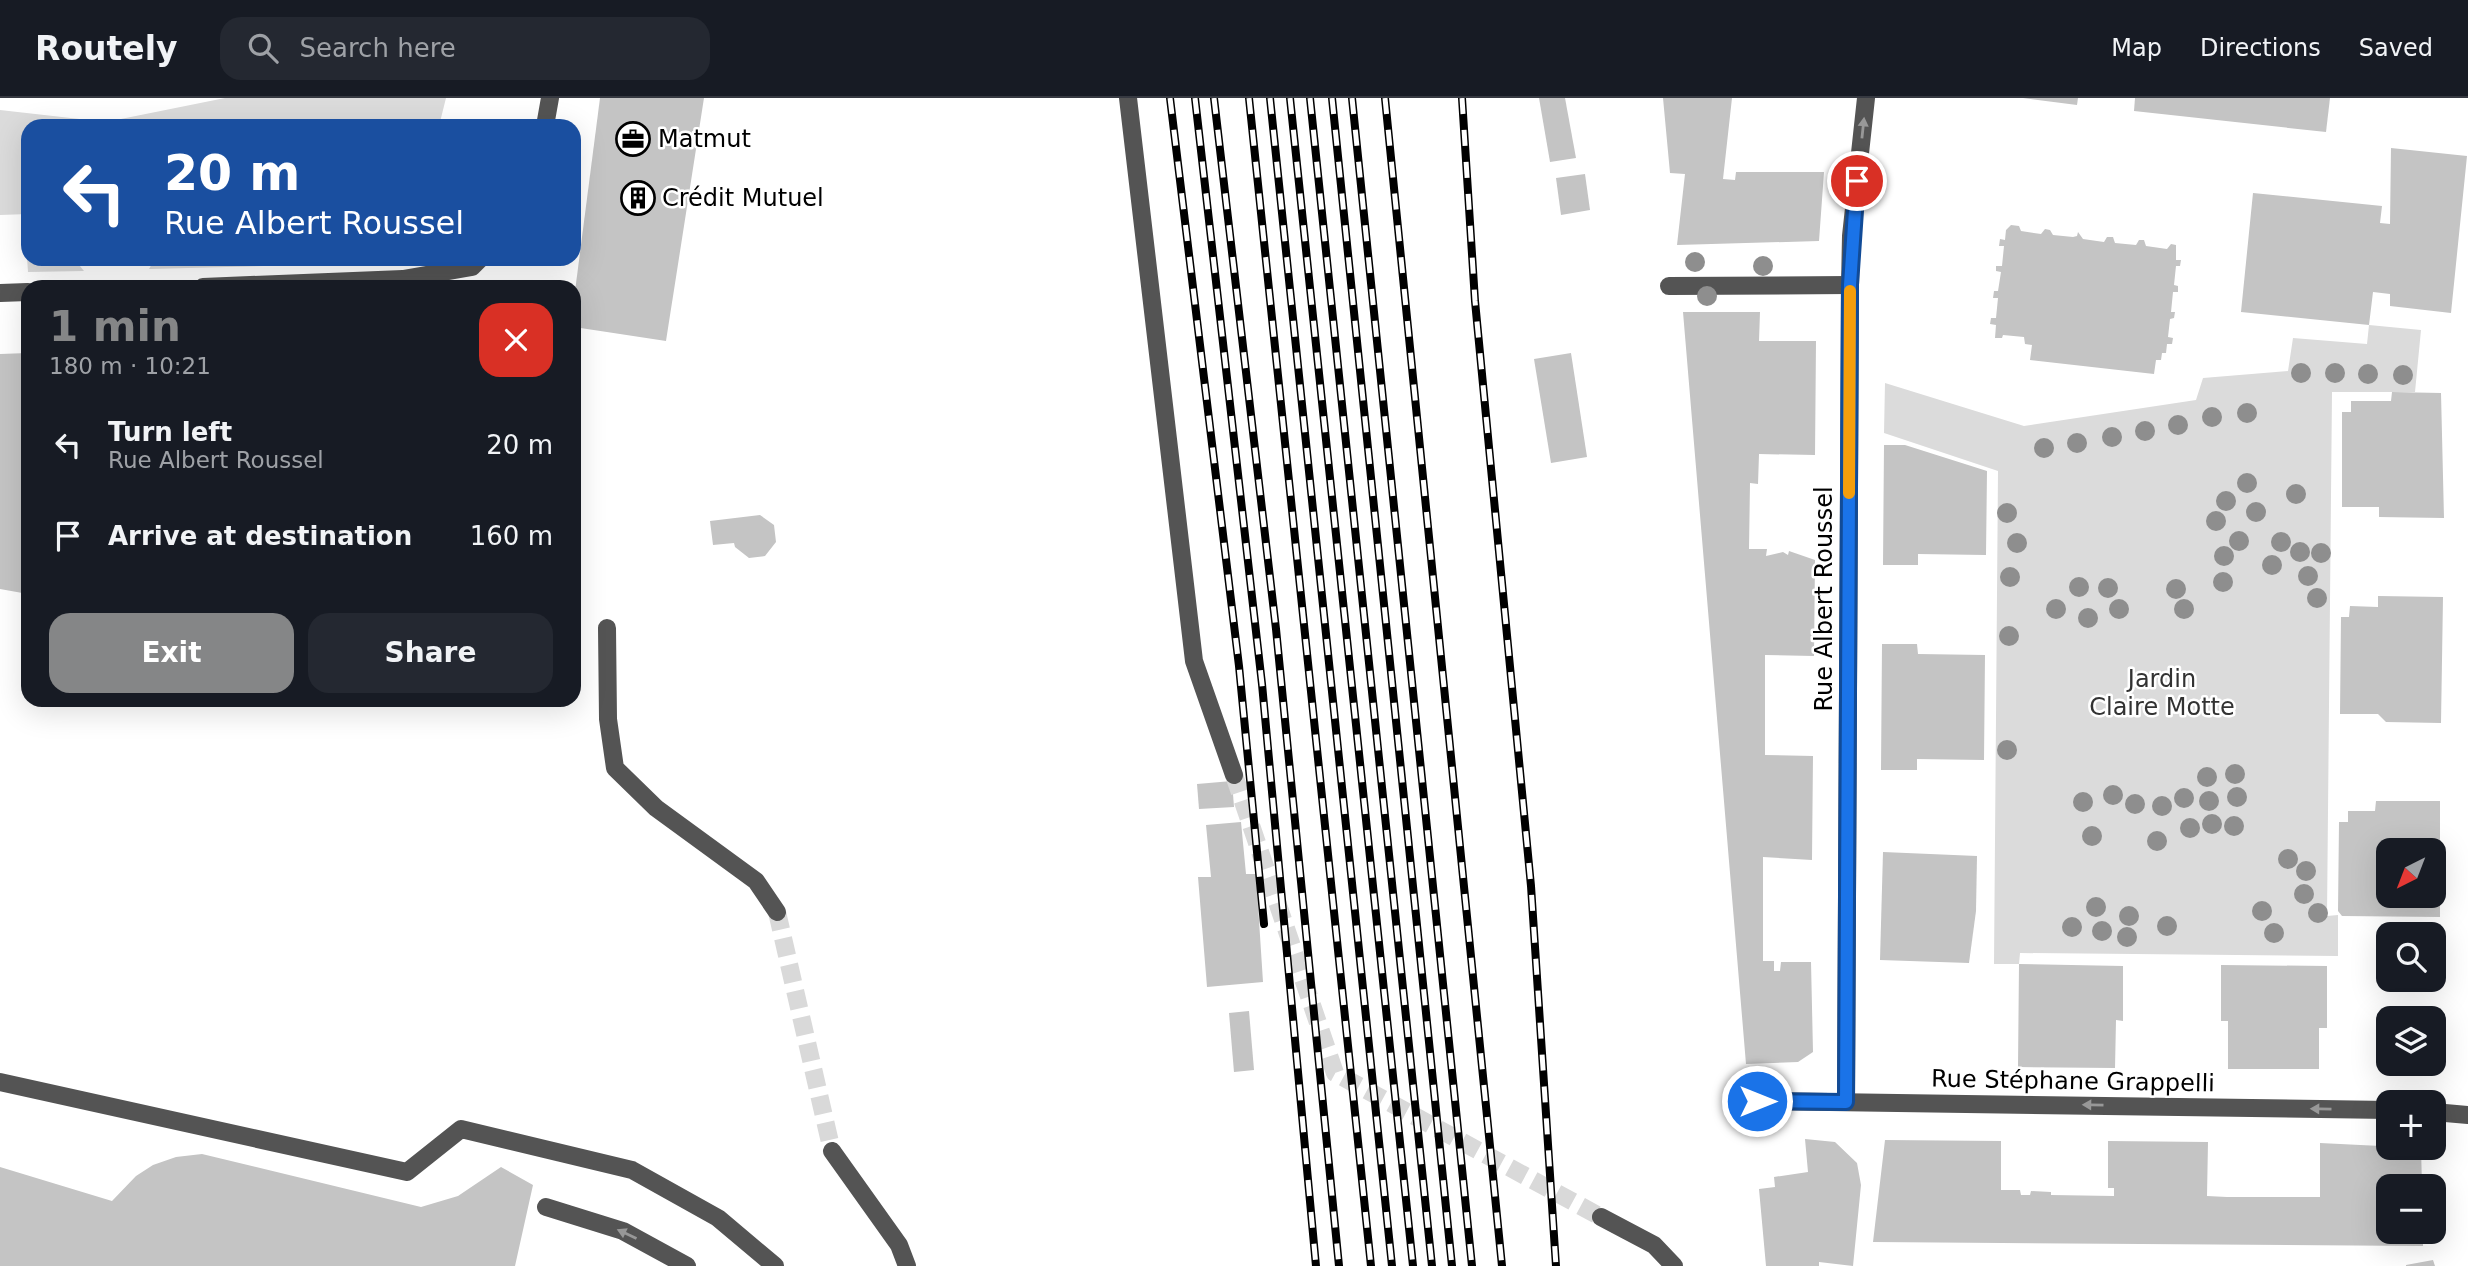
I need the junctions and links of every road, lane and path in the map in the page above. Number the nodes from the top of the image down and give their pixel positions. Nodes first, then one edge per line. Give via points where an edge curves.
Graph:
1 (550, 98) edge
2 (1128, 98) edge
3 (1866, 98) edge
4 (546, 119) edge
5 (473, 266) edge
6 (378, 280) edge
7 (1850, 285) junction
8 (1669, 286) dead end
9 (21, 292) edge
10 (0, 293) edge
11 (607, 628) dead end
12 (1234, 775) tunnel mouth
13 (777, 912) tunnel mouth
14 (0, 1082) edge
15 (1757, 1101) dead end
16 (1846, 1102) junction
17 (2376, 1110) edge
18 (2446, 1113) edge
19 (2468, 1115) edge
20 (832, 1151) tunnel mouth
21 (545, 1207) dead end
22 (1601, 1217) tunnel mouth
23 (687, 1266) edge
24 (775, 1266) edge
25 (907, 1266) edge
26 (1674, 1266) edge

1 - 4 street
2 - 12 street via 1194,660
7 -> 3 street, Rue Albert Roussel
5 - 6 street
7 - 8 street
7 - 16 street, Rue Albert Roussel
9 - 10 street
11 - 13 street via 608,719 615,768 656,808 756,881
14 - 24 street via 407,1172 461,1129 632,1170 718,1218
15 - 16 street, Rue Stéphane Grappelli
17 -> 16 street, Rue Stéphane Grappelli
18 - 19 street
20 - 25 street via 899,1245
23 -> 21 street via 623,1231
22 - 26 street via 1654,1245

